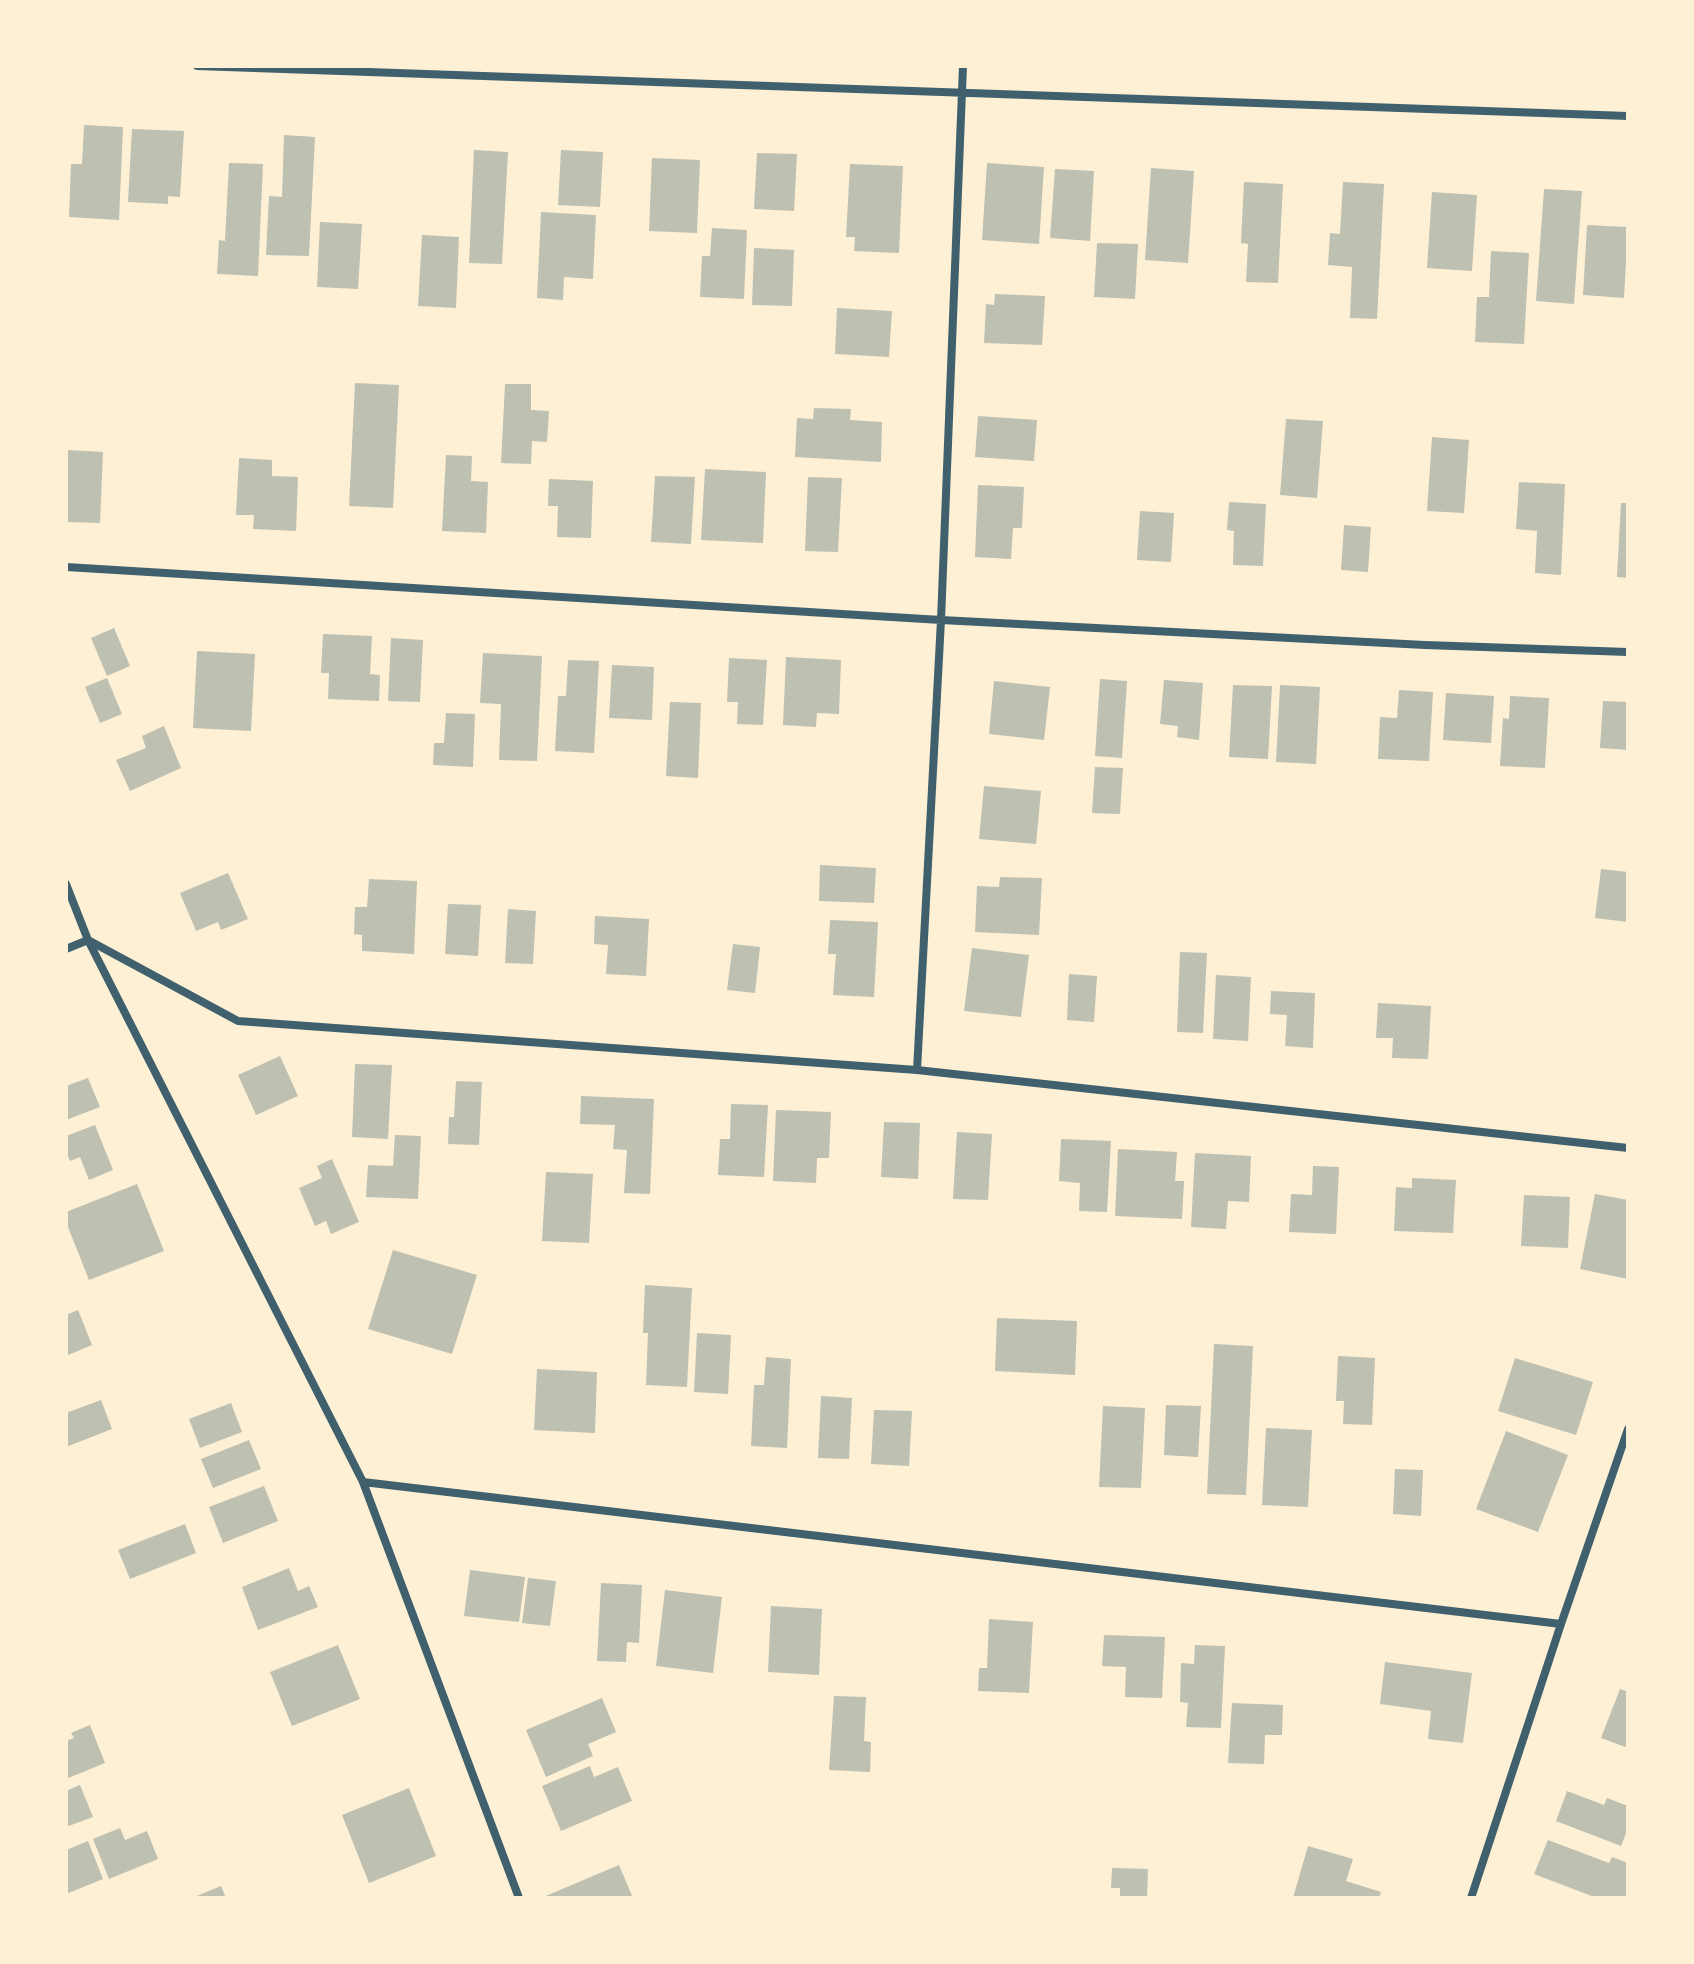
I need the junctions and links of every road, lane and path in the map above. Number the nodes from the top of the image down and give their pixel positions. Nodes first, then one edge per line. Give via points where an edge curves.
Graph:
1 (197, 66) edge
2 (963, 66) edge
3 (963, 91) junction
4 (1628, 116) edge
5 (66, 567) edge
6 (941, 620) junction
7 (1628, 652) edge
8 (66, 884) edge
9 (88, 940) junction
10 (66, 949) edge
11 (917, 1070) junction
12 (1628, 1148) edge
13 (1628, 1429) edge
14 (363, 1482) junction
15 (1561, 1624) junction
16 (519, 1898) edge
17 (1471, 1898) edge

1 - 3 street
2 - 3 street
3 - 4 street
3 - 6 street
5 - 6 street
6 - 7 street
6 - 11 street
8 - 9 street
9 - 10 street
9 - 11 street via 238,1021
9 - 14 street
11 - 12 street
13 - 15 street
14 - 15 street
14 - 16 street
15 - 17 street

